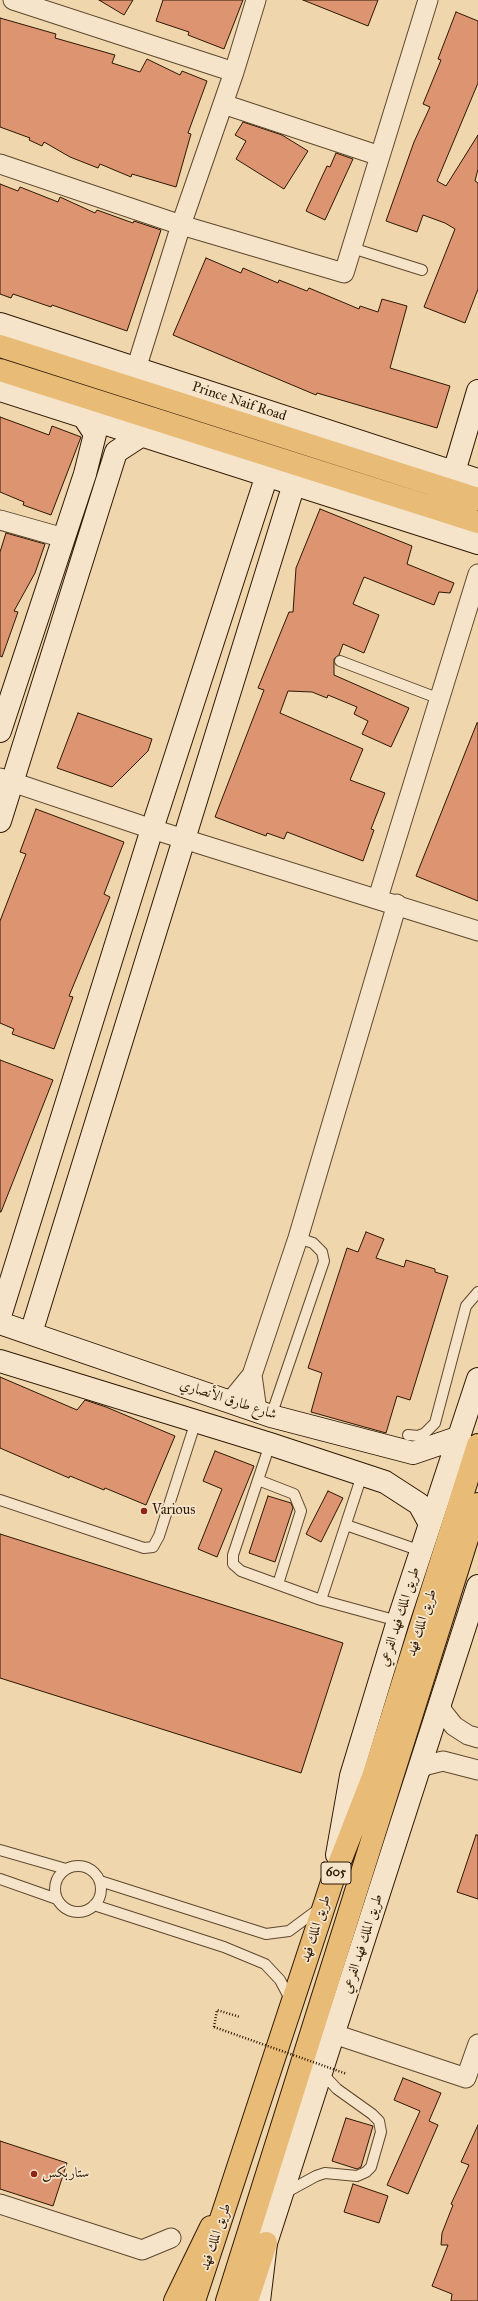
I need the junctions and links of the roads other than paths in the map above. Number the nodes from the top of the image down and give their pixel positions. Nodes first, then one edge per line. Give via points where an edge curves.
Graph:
1 (13, 0) edge
2 (256, 0) edge
3 (428, 0) edge
4 (234, 72) junction
5 (223, 104) junction
6 (380, 156) junction
7 (0, 164) edge
8 (181, 225) junction
9 (352, 248) junction
10 (422, 270) dead end
11 (0, 324) edge
12 (0, 346) edge
13 (136, 369) junction
14 (0, 370) edge
15 (0, 390) edge
16 (478, 391) edge
17 (83, 416) junction
18 (142, 435) junction
19 (454, 472) junction
20 (266, 475) junction
21 (478, 480) edge
22 (294, 484) junction
23 (478, 498) edge
24 (0, 520) edge
25 (478, 522) edge
26 (64, 538) junction
27 (478, 543) edge
28 (244, 545) junction
29 (273, 553) junction
30 (478, 574) edge
31 (340, 661) dead end
32 (440, 699) junction
33 (0, 732) edge
34 (6, 780) edge
35 (0, 821) edge
36 (152, 829) junction
37 (185, 838) junction
38 (378, 898) junction
39 (397, 904) junction
40 (478, 931) edge
41 (298, 1238) junction
42 (478, 1292) edge
43 (0, 1316) edge
44 (0, 1323) edge
45 (31, 1333) junction
46 (0, 1361) edge
47 (252, 1375) junction
48 (478, 1379) edge
49 (230, 1402) junction
50 (264, 1413) junction
51 (196, 1421) junction
52 (408, 1435) dead end
53 (469, 1441) edge
54 (270, 1444) junction
55 (362, 1475) junction
56 (258, 1480) junction
57 (0, 1500) edge
58 (478, 1504) edge
59 (430, 1524) junction
60 (346, 1525) junction
61 (421, 1551) junction
62 (278, 1584) junction
63 (478, 1586) edge
64 (321, 1600) junction
65 (398, 1621) junction
66 (473, 1622) edge
67 (440, 1704) junction
68 (478, 1738) edge
69 (419, 1770) junction
70 (478, 1770) edge
71 (0, 1850) edge
72 (66, 1869) junction
73 (0, 1880) edge
74 (100, 1881) junction
75 (332, 1882) junction
76 (57, 1899) junction
77 (94, 1905) junction
78 (324, 1905) junction
79 (292, 2003) junction
80 (334, 2034) junction
81 (478, 2044) edge
82 (322, 2073) junction
83 (236, 2176) junction
84 (282, 2195) junction
85 (0, 2204) edge
86 (171, 2238) dead end
87 (266, 2243) junction
88 (175, 2301) edge
89 (194, 2301) edge
90 (227, 2301) edge
91 (246, 2301) edge
92 (259, 2301) edge

1 - 4 street
2 - 4 street
3 - 6 street
4 - 5 street
5 - 6 street
5 - 8 street
6 - 9 street
7 - 8 street
8 - 9 street via 344,273
8 - 13 street
9 - 10 lane
11 - 13 street, Prince Naif Road
12 - 23 main road, Prince Naif Road
13 - 19 street, Prince Naif Road
14 - 25 main road
15 - 17 street
16 - 19 street
17 - 18 street
17 - 26 street via 95,434
18 - 20 street
18 - 34 street via 116,452
19 - 21 street, Prince Naif Road
20 - 22 street
20 - 28 street
22 - 27 street
22 - 29 street
24 - 26 street
26 - 33 street
28 - 29 street
28 - 36 street
29 - 37 street
30 - 32 street
31 - 32 lane
32 - 38 street
34 - 35 street
34 - 36 street
36 - 37 street
36 - 43 street
37 - 38 street
37 - 45 street
38 - 39 street
39 - 40 street
39 - 41 street
41 - 47 street
41 - 50 lane via 313,1243 322,1252 324,1261
42 - 52 lane via 466,1306 435,1423 422,1434
44 - 45 street, شارع طارق الأنصاري
45 - 49 street, شارع طارق الأنصاري
46 - 51 street, شارع طارق الأنصاري
47 - 49 street
47 - 50 street
48 - 53 street, طريق الملك فهد الفرعي
49 - 50 street, شارع طارق الأنصاري
50 - 53 street, شارع طارق الأنصاري via 413,1452
51 - 54 street, شارع طارق الأنصاري
51 - 57 lane via 160,1536 153,1546 144,1548
53 - 59 street, طريق الملك فهد الفرعي
53 - 75 main road, طريق الملك فهد / 605 via 373,1777
54 - 55 street, شارع طارق الأنصاري
54 - 56 lane
55 - 59 street, شارع طارق الأنصاري via 385,1482 419,1504
55 - 60 lane
56 - 62 lane via 294,1494 301,1511
56 - 62 lane via 233,1555 233,1564 241,1571
58 - 90 main road, طريق الملك فهد / 605
59 - 61 street, طريق الملك فهد الفرعي
60 - 61 lane
60 - 64 lane
61 - 65 street, طريق الملك فهد الفرعي
62 - 64 lane
63 - 66 street, طريق الملك فهد الفرعي
64 - 65 lane
65 - 75 street, طريق الملك فهد الفرعي via 351,1776
66 - 67 street, طريق الملك فهد الفرعي
67 - 68 street via 454,1726
67 - 69 street, طريق الملك فهد الفرعي
69 - 70 street via 443,1761
69 - 80 street, طريق الملك فهد الفرعي
71 - 72 lane
72 - 74 lane via 79,1865 86,1867 92,1870
72 - 76 lane via 55,1885
73 - 76 lane
74 - 77 lane via 101,1894
74 - 78 lane via 266,1934 289,1931
75 - 78 main road, طريق الملك فهد / 605
76 - 77 lane via 75,1912
77 - 79 lane via 224,1947 266,1964 280,1980
78 - 79 main road, طريق الملك فهد / 605
79 - 83 main road, طريق الملك فهد / 605
80 - 81 street via 466,2078
80 - 82 street, طريق الملك فهد الفرعي
82 - 84 street, طريق الملك فهد الفرعي
82 - 84 lane via 337,2089 379,2121 381,2132 371,2167 357,2176 326,2173 316,2176
83 - 88 main road
83 - 89 main road, طريق الملك فهد / 605
84 - 87 street, طريق الملك فهد الفرعي
85 - 86 street via 142,2250
87 - 91 main road, طريق الملك فهد الفرعي
87 - 92 street

